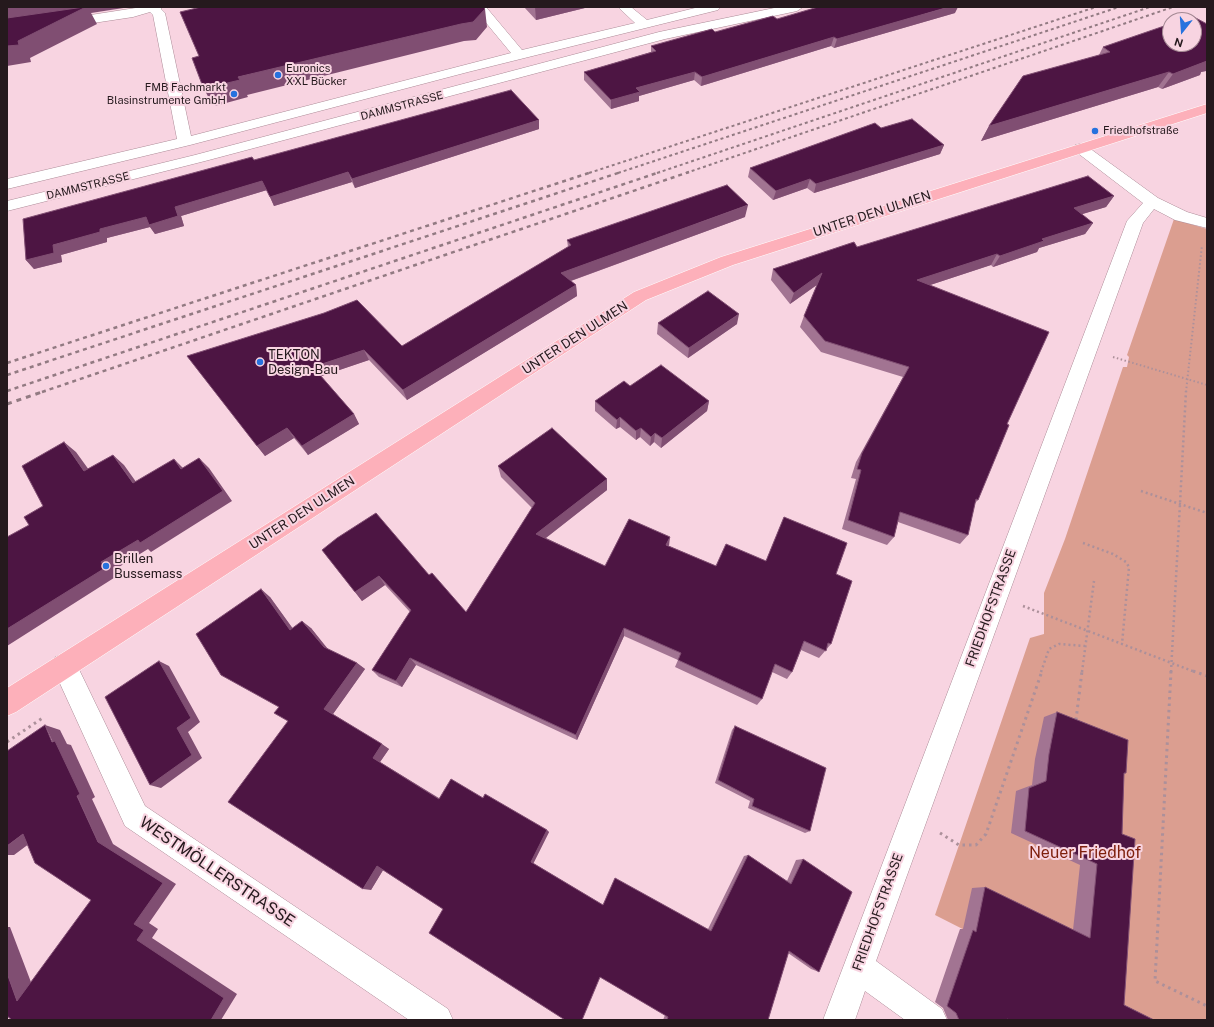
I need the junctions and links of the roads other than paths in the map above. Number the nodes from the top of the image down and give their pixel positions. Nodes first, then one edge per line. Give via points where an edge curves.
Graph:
1 (479, 7) edge
2 (624, 7) edge
3 (714, 7) edge
4 (797, 7) edge
5 (154, 8) edge
6 (644, 24) junction
7 (7, 32) edge
8 (518, 55) junction
9 (1207, 108) edge
10 (185, 142) junction
11 (1080, 148) junction
12 (7, 184) edge
13 (1152, 202) junction
14 (7, 206) edge
15 (1207, 223) edge
16 (64, 666) junction
17 (7, 703) edge
18 (858, 966) junction
19 (437, 1020) edge
20 (839, 1020) edge
21 (931, 1020) edge

1 - 8 street
2 - 6 street
3 - 6 street, DAMMSTRASSE
4 - 14 street, DAMMSTRASSE via 664,35 215,154
5 - 7 street
5 - 10 street via 159,13
6 - 8 street, DAMMSTRASSE
8 - 10 street, DAMMSTRASSE
9 - 11 main road, UNTER DEN ULMEN
10 - 12 street, DAMMSTRASSE
11 - 13 street
11 - 16 main road, UNTER DEN ULMEN via 727,261 640,296
13 - 15 street via 1181,216
13 - 18 street, FRIEDHOFSTRASSE via 1135,221
16 - 17 main road, UNTER DEN ULMEN
16 - 19 street, WESTMÖLLERSTRASSE via 135,816
18 - 20 street, FRIEDHOFSTRASSE
18 - 21 street

